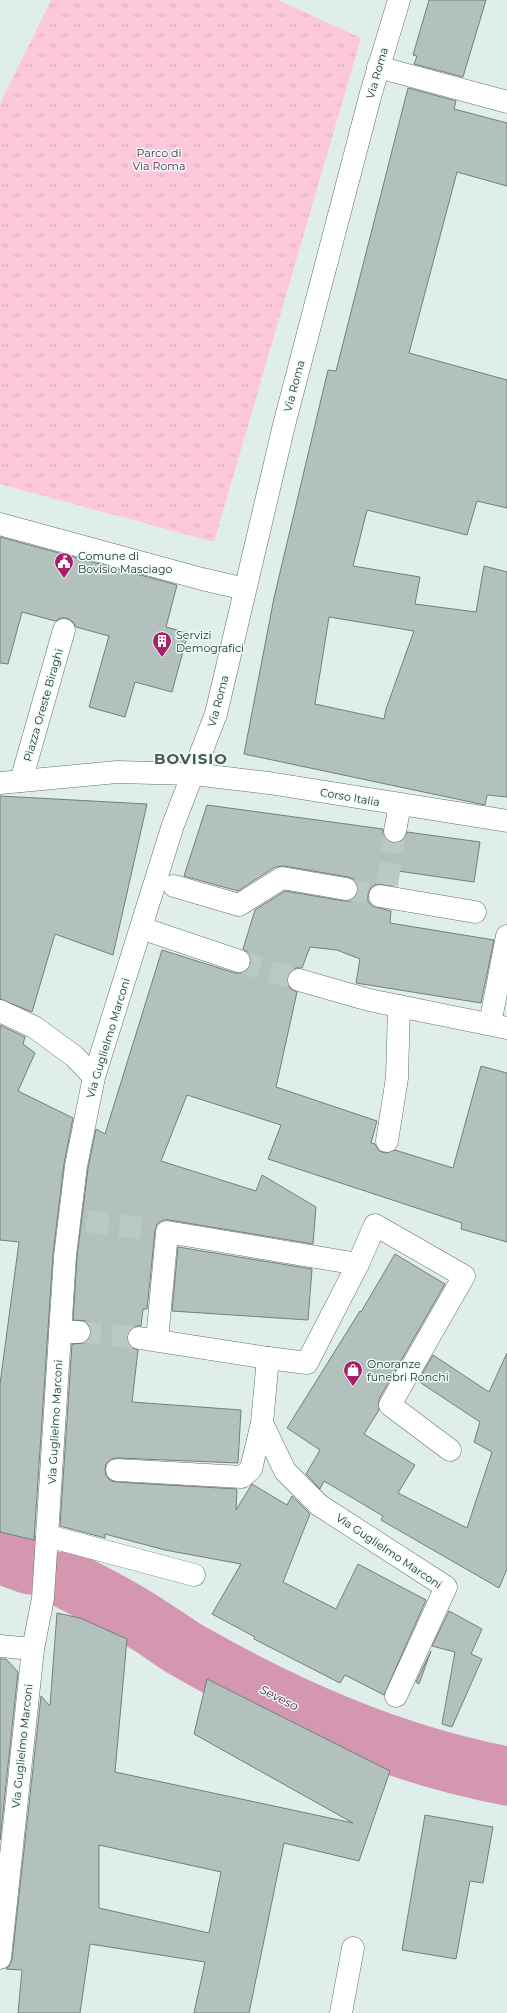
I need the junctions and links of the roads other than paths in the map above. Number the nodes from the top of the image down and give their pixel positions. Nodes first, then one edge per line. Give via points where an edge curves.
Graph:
1 (399, 0) edge
2 (378, 67) junction
3 (507, 102) edge
4 (0, 524) edge
5 (245, 589) junction
6 (64, 630) dead end
7 (193, 774) junction
8 (21, 781) junction
9 (0, 783) edge
10 (400, 805) junction
11 (507, 821) edge
12 (395, 831) tunnel mouth
13 (174, 886) dead end
14 (346, 889) tunnel mouth
15 (386, 893) tunnel mouth
16 (475, 912) dead end
17 (141, 928) junction
18 (507, 936) edge
19 (239, 961) tunnel mouth
20 (299, 980) tunnel mouth
21 (399, 1006) junction
22 (0, 1011) edge
23 (499, 1026) edge
24 (94, 1077) junction
25 (387, 1141) dead end
26 (358, 1264) junction
27 (268, 1358) junction
28 (262, 1423) junction
29 (450, 1450) dead end
30 (118, 1470) dead end
31 (47, 1540) junction
32 (194, 1575) dead end
33 (0, 1646) edge
34 (33, 1649) junction
35 (396, 1696) dead end
36 (353, 1948) dead end
37 (0, 1958) edge
38 (341, 2013) edge

1 - 2 street, Via Roma
2 - 3 street
2 - 5 street, Via Roma via 284,425
4 - 5 street
5 - 7 street, Via Roma via 216,714
6 - 8 street, Piazza Oreste Biraghi
7 - 8 street via 117,772
7 - 10 street, Corso Italia via 269,783
7 - 17 street, Via Guglielmo Marconi via 173,825
8 - 9 street
10 - 11 street, Corso Italia
10 - 12 street
13 - 14 street via 240,905 282,878
15 - 16 street
17 - 19 street
17 - 24 street, Via Guglielmo Marconi
18 - 23 street
20 - 21 street
21 - 23 street
21 - 25 street via 397,1078
22 - 24 street via 34,1026 74,1056
24 - 31 street, Via Guglielmo Marconi via 76,1166 78,1221
26 - 27 street via 307,1363
26 - 27 street via 158,1230 148,1339
26 - 29 street via 374,1225 464,1276 390,1405
27 - 28 street
28 - 30 street via 251,1469 242,1477
28 - 35 street, Via Guglielmo Marconi via 285,1471 320,1505 446,1587
31 - 32 street via 89,1547
31 - 34 street, Via Guglielmo Marconi via 43,1598
33 - 34 street
34 - 37 street, Via Guglielmo Marconi
36 - 38 street

